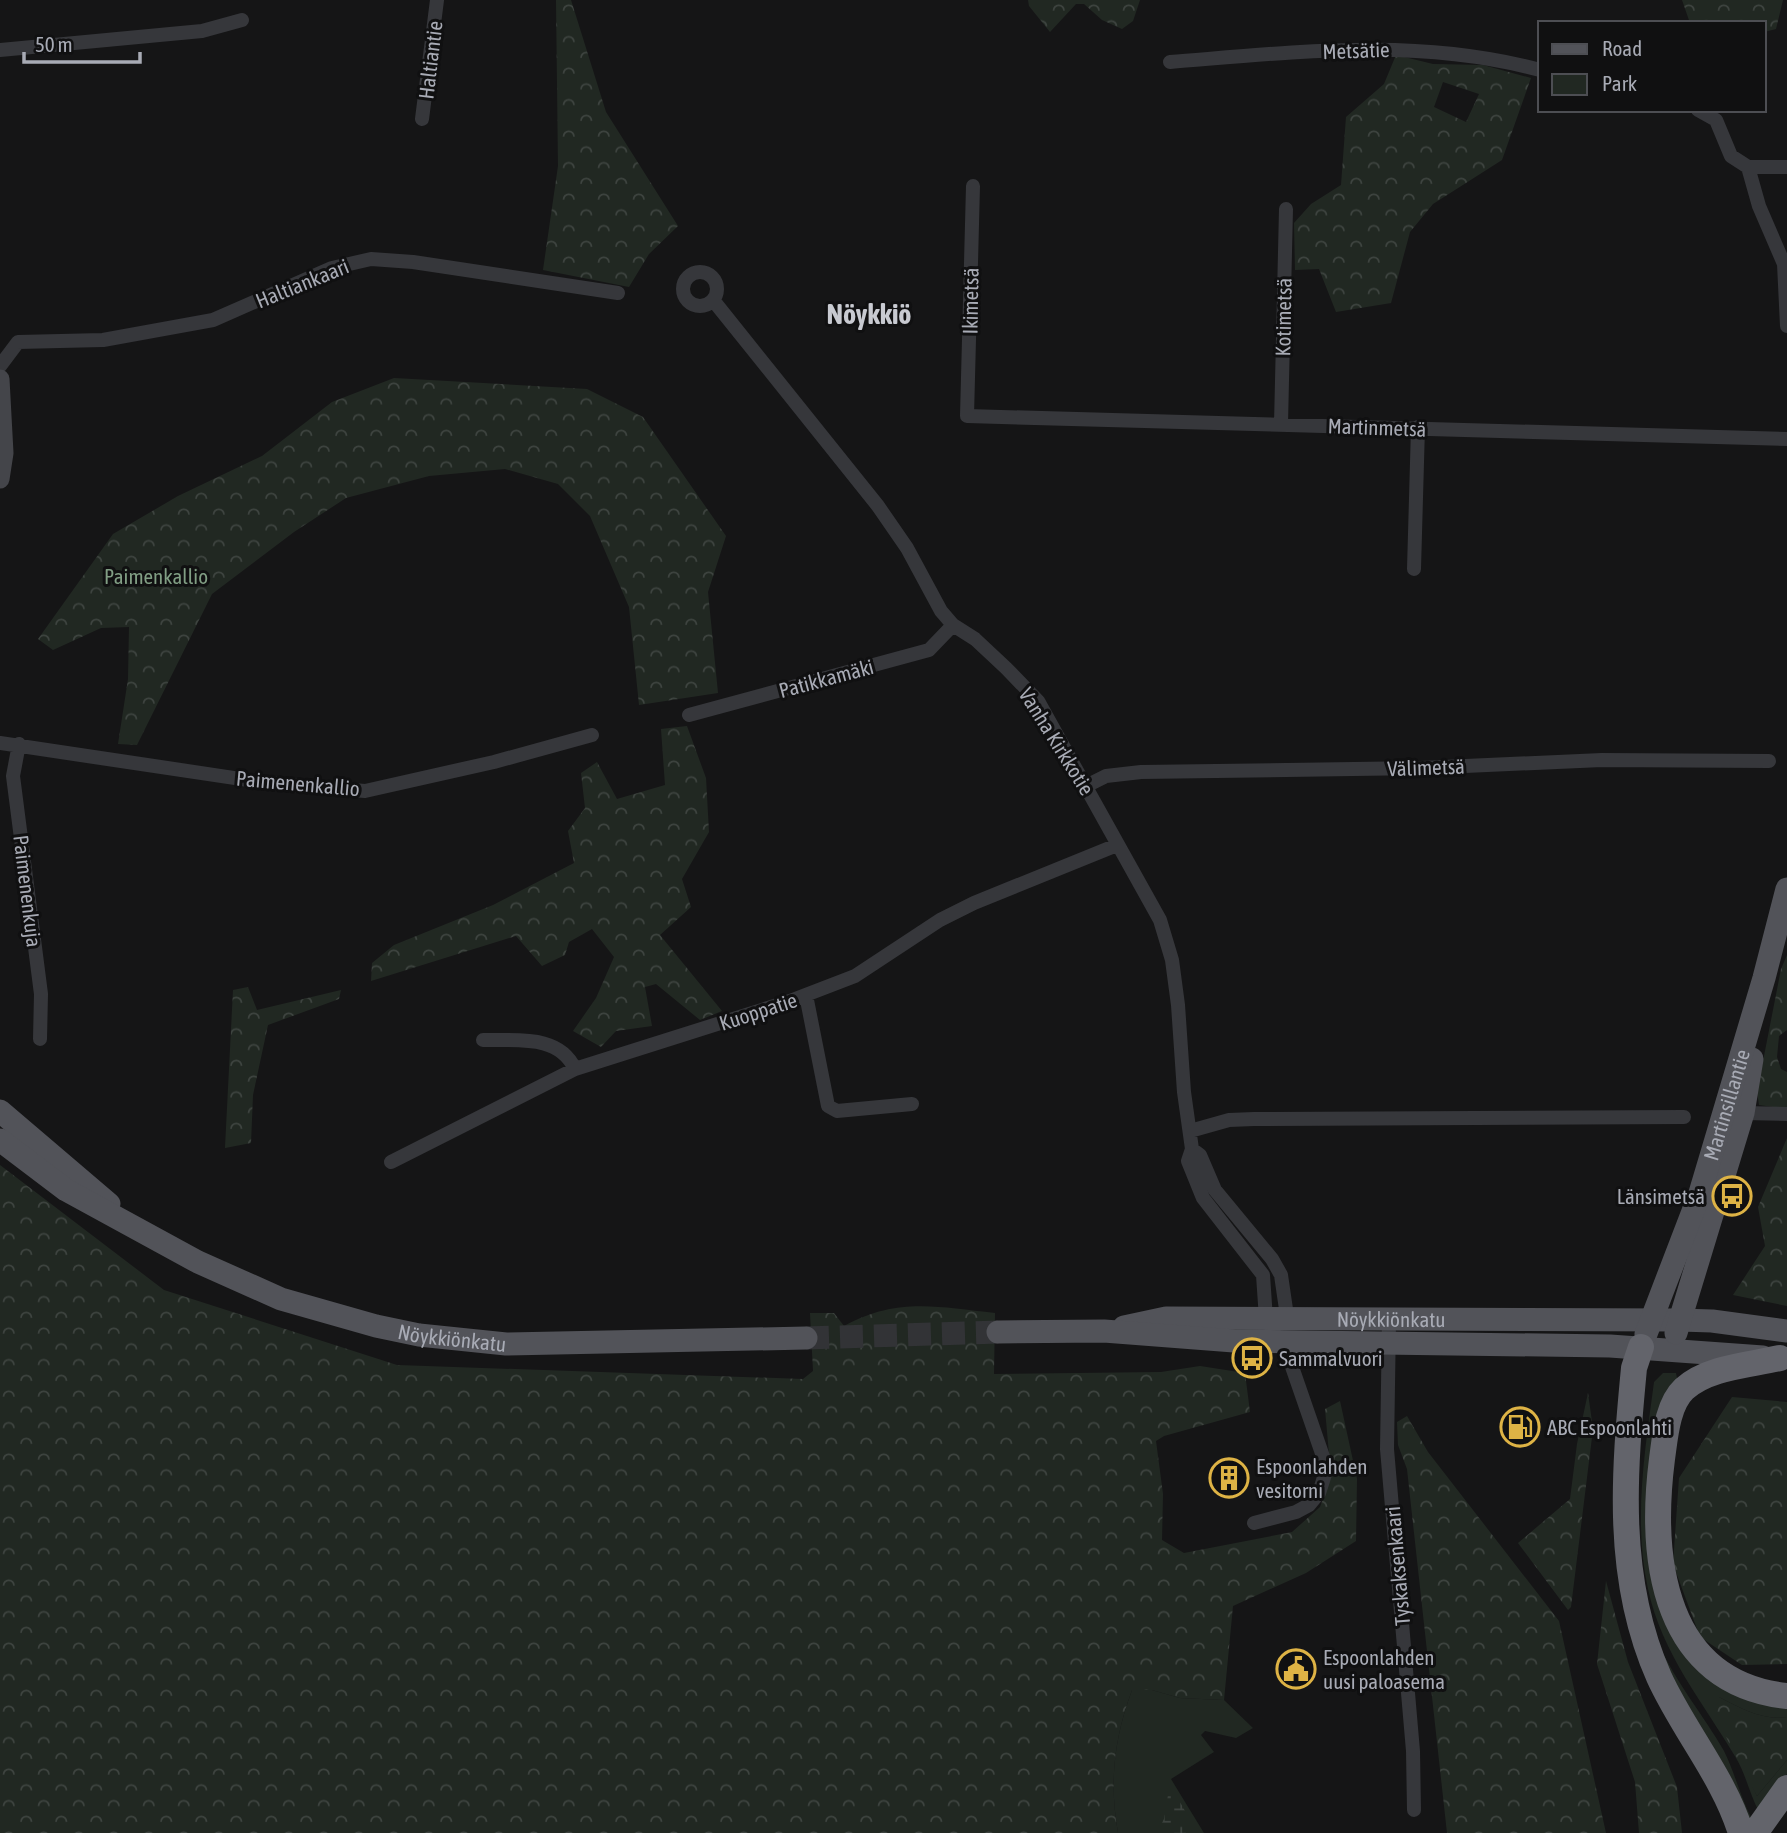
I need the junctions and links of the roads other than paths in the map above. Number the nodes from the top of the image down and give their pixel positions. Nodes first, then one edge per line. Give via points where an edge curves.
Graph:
1 (437, 0) edge
2 (242, 20) dead end
3 (0, 50) edge
4 (1170, 62) dead end
5 (1538, 69) edge
6 (1702, 112) edge
7 (422, 119) dead end
8 (1748, 167) junction
9 (1787, 167) edge
10 (973, 186) dead end
11 (1286, 209) dead end
12 (618, 293) dead end
13 (713, 300) dead end
14 (1787, 326) edge
15 (0, 366) edge
16 (0, 379) edge
17 (967, 416) joint
18 (1281, 424) junction
19 (1418, 427) junction
20 (1787, 439) edge
21 (0, 479) edge
22 (1414, 569) dead end
23 (953, 625) junction
24 (689, 715) dead end
25 (593, 735) dead end
26 (0, 743) edge
27 (19, 744) junction
28 (1769, 761) dead end
29 (1086, 786) junction
30 (1117, 845) junction
31 (1787, 889) edge
32 (1764, 978) junction
33 (806, 995) junction
34 (40, 1039) dead end
35 (484, 1040) dead end
36 (575, 1069) junction
37 (912, 1104) dead end
38 (0, 1111) edge
39 (1743, 1113) junction
40 (1787, 1114) edge
41 (1684, 1116) dead end
42 (1190, 1131) junction
43 (0, 1140) edge
44 (1192, 1149) junction
45 (391, 1162) dead end
46 (123, 1219) junction
47 (1290, 1318) junction
48 (1266, 1319) junction
49 (1680, 1320) junction
50 (1652, 1321) junction
51 (1104, 1331) junction
52 (1388, 1331) junction
53 (1787, 1331) edge
54 (998, 1332) tunnel mouth
55 (806, 1338) tunnel mouth
56 (1281, 1341) junction
57 (1641, 1347) junction
58 (1672, 1349) junction
59 (1784, 1359) edge
60 (1254, 1523) dead end
61 (1787, 1696) edge
62 (1781, 1795) edge
63 (1414, 1810) dead end
64 (1741, 1833) edge
65 (1755, 1833) edge

1 - 7 street, Haltiantie
2 - 3 street via 202,31
4 - 5 street, Metsätie via 1372,47 1492,57
6 - 8 street via 1716,120 1731,156
8 - 9 street
8 - 14 street via 1784,264
10 - 17 street, Ikimetsä
11 - 18 street, Kotimetsä
12 - 15 street, Haltiankaari via 371,259 332,268 213,320 103,340 18,342
13 - 23 street, Vanha Kirkkotie via 878,506
16 - 21 street via 4,453
17 - 18 street, Martinmetsä
18 - 19 street, Martinmetsä
19 - 20 street, Martinmetsä
19 - 22 street
23 - 24 street, Patikkamäki via 929,650
23 - 29 street, Vanha Kirkkotie via 975,639 1027,688
25 - 27 street, Paimenenkallio via 365,791 268,783
26 - 27 street, Paimenenkallio
27 - 34 street, Paimenenkuja via 13,776 41,994
28 - 29 street, Välimetsä via 1602,760 1141,772 1106,776
29 - 30 street, Vanha Kirkkotie
30 - 33 street, Kuoppatie via 974,903 855,976
30 - 42 street, Vanha Kirkkotie via 1160,920 1172,960
31 - 32 main road, Martinsillantie
32 - 39 main road, Martinsillantie
32 - 50 main road, Martinsillantie via 1700,1193
33 - 36 street, Kuoppatie
33 - 37 street via 828,1106 837,1111
35 - 36 street via 545,1042 569,1056
36 - 45 street, Kuoppatie
38 - 46 main road, Nöykkiönkatu via 92,1187
39 - 40 street
39 - 49 main road, Martinsillantie
41 - 42 street via 1254,1119
42 - 44 street, Vanha Kirkkotie
43 - 46 main road, Nöykkiönkatu via 66,1190
44 - 47 street, Vanha Kirkkotie via 1200,1155 1223,1200 1272,1259 1281,1275
44 - 48 street, Vanha Kirkkotie via 1188,1161 1203,1198 1263,1275
46 - 55 main road, Nöykkiönkatu via 198,1262 271,1295 419,1335 506,1344
47 - 48 main road, Nöykkiönkatu
47 - 52 main road, Nöykkiönkatu
47 - 56 street
48 - 51 main road, Nöykkiönkatu via 1166,1318
48 - 56 street
49 - 50 main road, Nöykkiönkatu
49 - 53 main road, Nöykkiönkatu
49 - 58 main road, Martinsillantie
50 - 52 main road, Nöykkiönkatu
50 - 57 main road, Martinsillantie
51 - 54 main road, Nöykkiönkatu
51 - 56 main road, Nöykkiönkatu via 1165,1338
52 - 56 main road, Nöykkiönkatu
52 - 57 main road, Nöykkiönkatu
52 - 63 street, Tyskaksenkaari via 1387,1449
56 - 60 street via 1323,1452 1325,1479 1309,1505
57 - 58 main road, Nöykkiönkatu
57 - 64 highway via 1634,1368 1625,1516 1634,1606 1659,1678
58 - 59 main road, Nöykkiönkatu
59 - 61 highway via 1721,1371 1700,1379 1681,1394 1664,1441 1659,1533 1667,1596 1695,1650 1715,1671 1740,1686
62 - 65 highway

